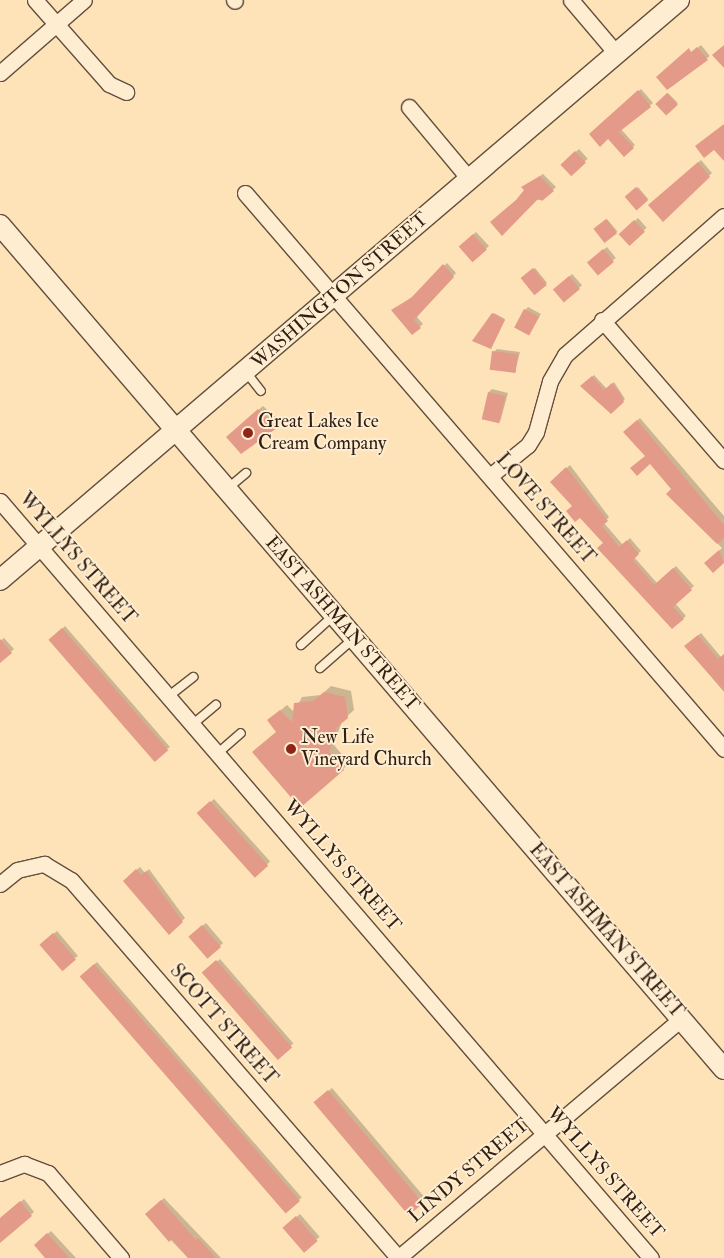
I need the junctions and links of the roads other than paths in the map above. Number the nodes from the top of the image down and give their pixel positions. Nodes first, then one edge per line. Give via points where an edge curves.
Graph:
1 (34, 0) edge
2 (84, 0) edge
3 (571, 0) edge
4 (679, 0) edge
5 (56, 24) junction
6 (616, 53) junction
7 (0, 73) edge
8 (126, 92) dead end
9 (409, 107) dead end
10 (470, 180) junction
11 (245, 193) dead end
12 (724, 216) edge
13 (0, 225) edge
14 (336, 296) junction
15 (602, 320) junction
16 (246, 372) junction
17 (261, 391) dead end
18 (177, 431) junction
19 (724, 461) edge
20 (246, 473) dead end
21 (490, 476) junction
22 (227, 489) junction
23 (0, 501) edge
24 (40, 547) junction
25 (0, 580) edge
26 (335, 615) junction
27 (354, 638) junction
28 (301, 644) dead end
29 (320, 668) dead end
30 (193, 677) dead end
31 (170, 696) junction
32 (216, 704) dead end
33 (193, 724) junction
34 (240, 734) dead end
35 (724, 749) edge
36 (218, 753) junction
37 (0, 884) edge
38 (681, 1019) junction
39 (724, 1069) edge
40 (544, 1133) junction
41 (0, 1173) edge
42 (121, 1258) edge
43 (398, 1258) edge
44 (652, 1258) edge

1 - 5 street
2 - 5 street
3 - 6 street
4 - 6 street, WASHINGTON STREET
5 - 7 street
5 - 8 street via 109,84
6 - 10 street, WASHINGTON STREET
9 - 10 street
10 - 14 street, WASHINGTON STREET
11 - 14 street, LOVE STREET
12 - 15 street
13 - 18 street, EAST ASHMAN STREET
14 - 16 street, WASHINGTON STREET
14 - 21 street, LOVE STREET
15 - 19 street
15 - 21 street via 556,367 541,421 528,445
16 - 17 lane
16 - 18 street, WASHINGTON STREET
18 - 22 street, EAST ASHMAN STREET
18 - 24 street, WASHINGTON STREET
20 - 22 lane
21 - 35 street, LOVE STREET
22 - 26 street, EAST ASHMAN STREET
23 - 24 street, WYLLYS STREET
24 - 25 street, WASHINGTON STREET
24 - 31 street, WYLLYS STREET
26 - 27 street, EAST ASHMAN STREET
26 - 28 lane
27 - 29 lane
27 - 38 street, EAST ASHMAN STREET
30 - 31 lane
31 - 33 street, WYLLYS STREET
32 - 33 lane
33 - 36 street, WYLLYS STREET
34 - 36 lane
36 - 40 street, WYLLYS STREET
37 - 43 street, SCOTT STREET via 17,870 44,864 72,880
38 - 39 street, EAST ASHMAN STREET
38 - 40 street, LINDY STREET
40 - 43 street, LINDY STREET
40 - 44 street, WYLLYS STREET
41 - 42 street via 24,1164 48,1173

